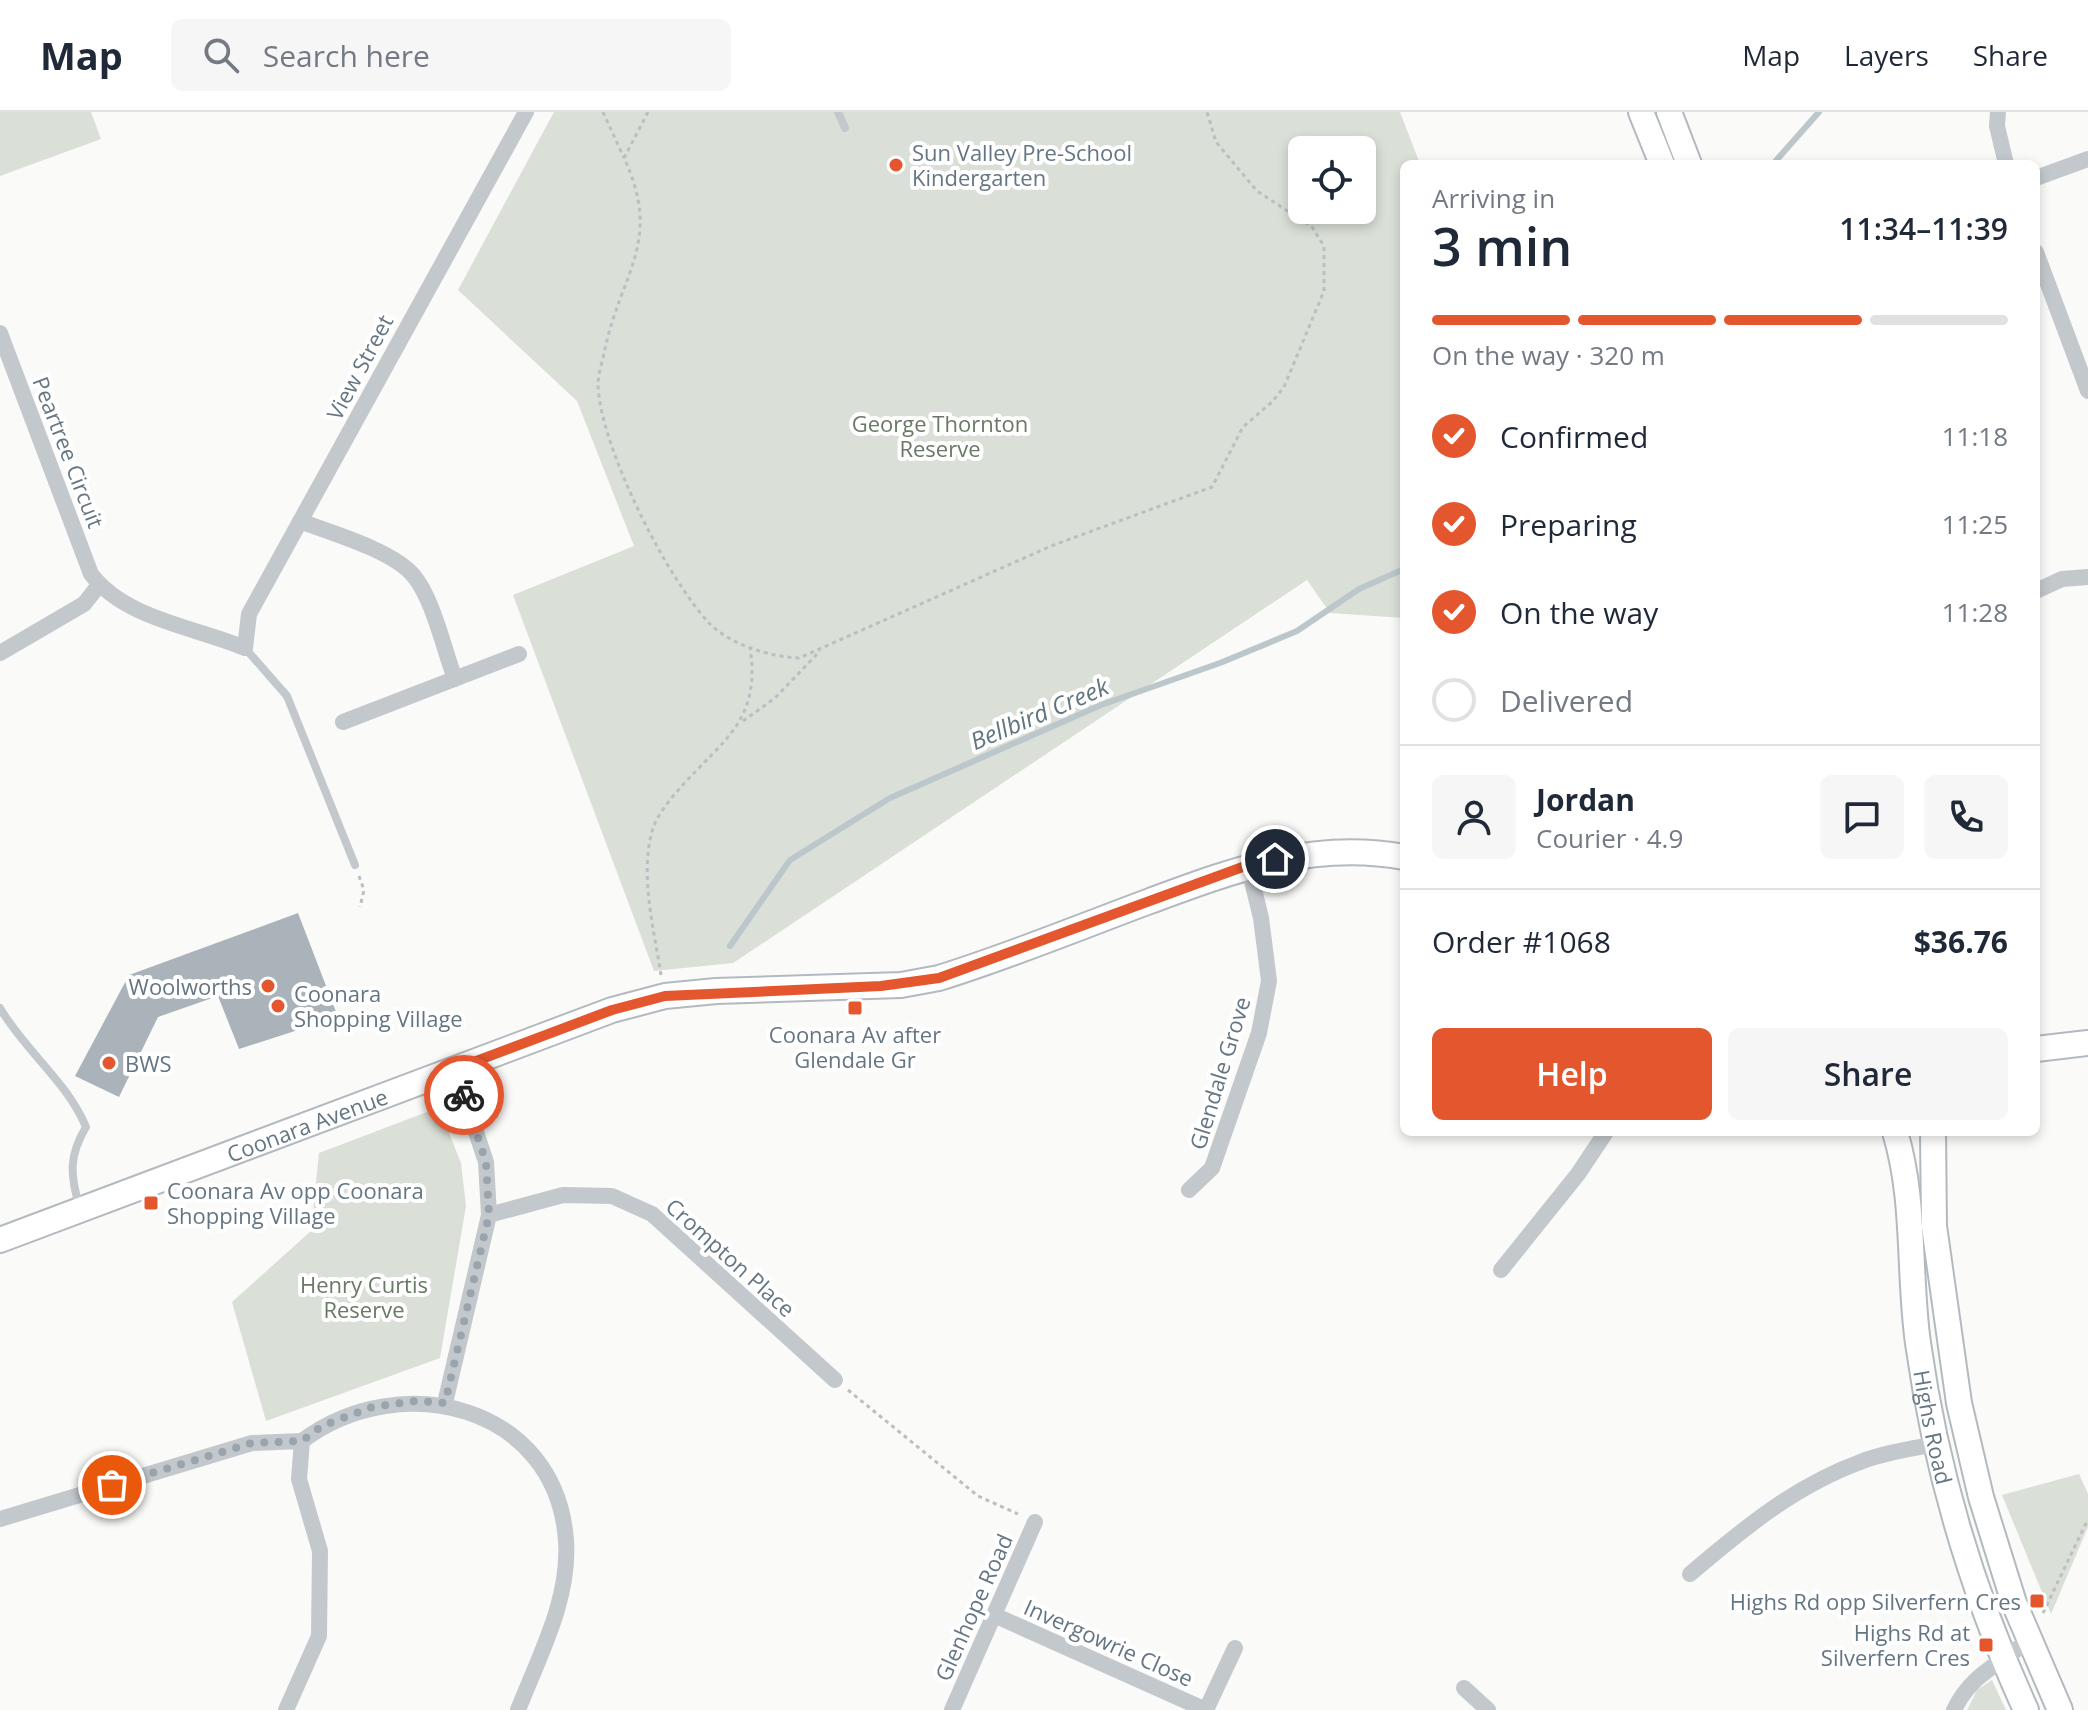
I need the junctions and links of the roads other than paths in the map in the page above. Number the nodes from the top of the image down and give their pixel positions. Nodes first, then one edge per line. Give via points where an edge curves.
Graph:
1 (526, 112) edge
2 (838, 112) edge
3 (1641, 112) edge
4 (1669, 112) edge
5 (1998, 112) edge
6 (845, 128) dead end
7 (2088, 159) edge
8 (1660, 160) edge
9 (1687, 160) edge
10 (2005, 160) edge
11 (2040, 177) edge
12 (2040, 263) edge
13 (0, 333) edge
14 (2088, 391) edge
15 (300, 521) junction
16 (2088, 577) edge
17 (99, 585) junction
18 (2040, 589) edge
19 (245, 648) junction
20 (0, 653) edge
21 (519, 654) dead end
22 (455, 679) junction
23 (343, 722) dead end
24 (1400, 857) edge
25 (355, 865) road end
26 (1248, 865) junction
27 (0, 1008) edge
28 (2088, 1043) edge
29 (2040, 1049) edge
30 (455, 1069) junction
31 (1603, 1136) edge
32 (1896, 1136) edge
33 (1933, 1136) edge
34 (1189, 1190) dead end
35 (81, 1210) junction
36 (489, 1215) junction
37 (0, 1240) edge
38 (1501, 1270) dead end
39 (835, 1380) road end
40 (445, 1403) junction
41 (302, 1441) junction
42 (1935, 1444) junction
43 (0, 1519) edge
44 (1035, 1522) road end
45 (1690, 1574) dead end
46 (994, 1615) junction
47 (2029, 1640) junction
48 (1235, 1648) dead end
49 (2004, 1661) junction
50 (1464, 1688) dead end
51 (286, 1710) edge
52 (518, 1710) edge
53 (952, 1710) edge
54 (1488, 1710) edge
55 (1954, 1710) edge
56 (2026, 1710) edge
57 (2060, 1710) edge

1 - 15 street, View Street
2 - 6 lane
3 - 8 street
4 - 9 street
5 - 10 street
7 - 11 street
12 - 14 street
13 - 17 street, Peartree Circuit
15 - 19 street, View Street via 249,614
15 - 22 street via 394,560 413,575
16 - 18 street via 2062,579
17 - 19 street via 164,621
17 - 20 street via 84,604
19 - 25 lane via 287,696
21 - 22 street
22 - 23 street
24 - 26 street, Coonara Avenue via 1314,853
26 - 30 street, Coonara Avenue via 939,978 888,986 665,996 612,1010
26 - 34 street, Glendale Grove via 1269,981 1259,1033 1212,1168
27 - 35 lane via 63,1086 86,1127 71,1159
28 - 29 street
30 - 35 street, Coonara Avenue
30 - 36 street via 486,1162
31 - 38 street
32 - 42 street, Highs Road via 1909,1189 1916,1327
33 - 47 street, Highs Road via 1934,1226 1959,1403 1981,1497
35 - 37 street, Coonara Avenue
36 - 39 street, Crompton Place via 563,1195 612,1196 652,1214
36 - 40 street
40 - 41 street via 372,1407 322,1426
40 - 52 street via 511,1435 538,1461 557,1498 566,1540 565,1577
41 - 43 street via 252,1443
41 - 51 street via 299,1479 320,1551 319,1636
42 - 45 street via 1865,1460 1805,1486
42 - 49 street, Highs Road via 1965,1560
44 - 46 street, Glenhope Road
46 - 48 street, Invergowrie Close via 1206,1710
46 - 53 street, Glenhope Road
47 - 49 street
47 - 57 street, Highs Road
49 - 55 street via 1972,1680
49 - 56 street, Highs Road
50 - 54 street

